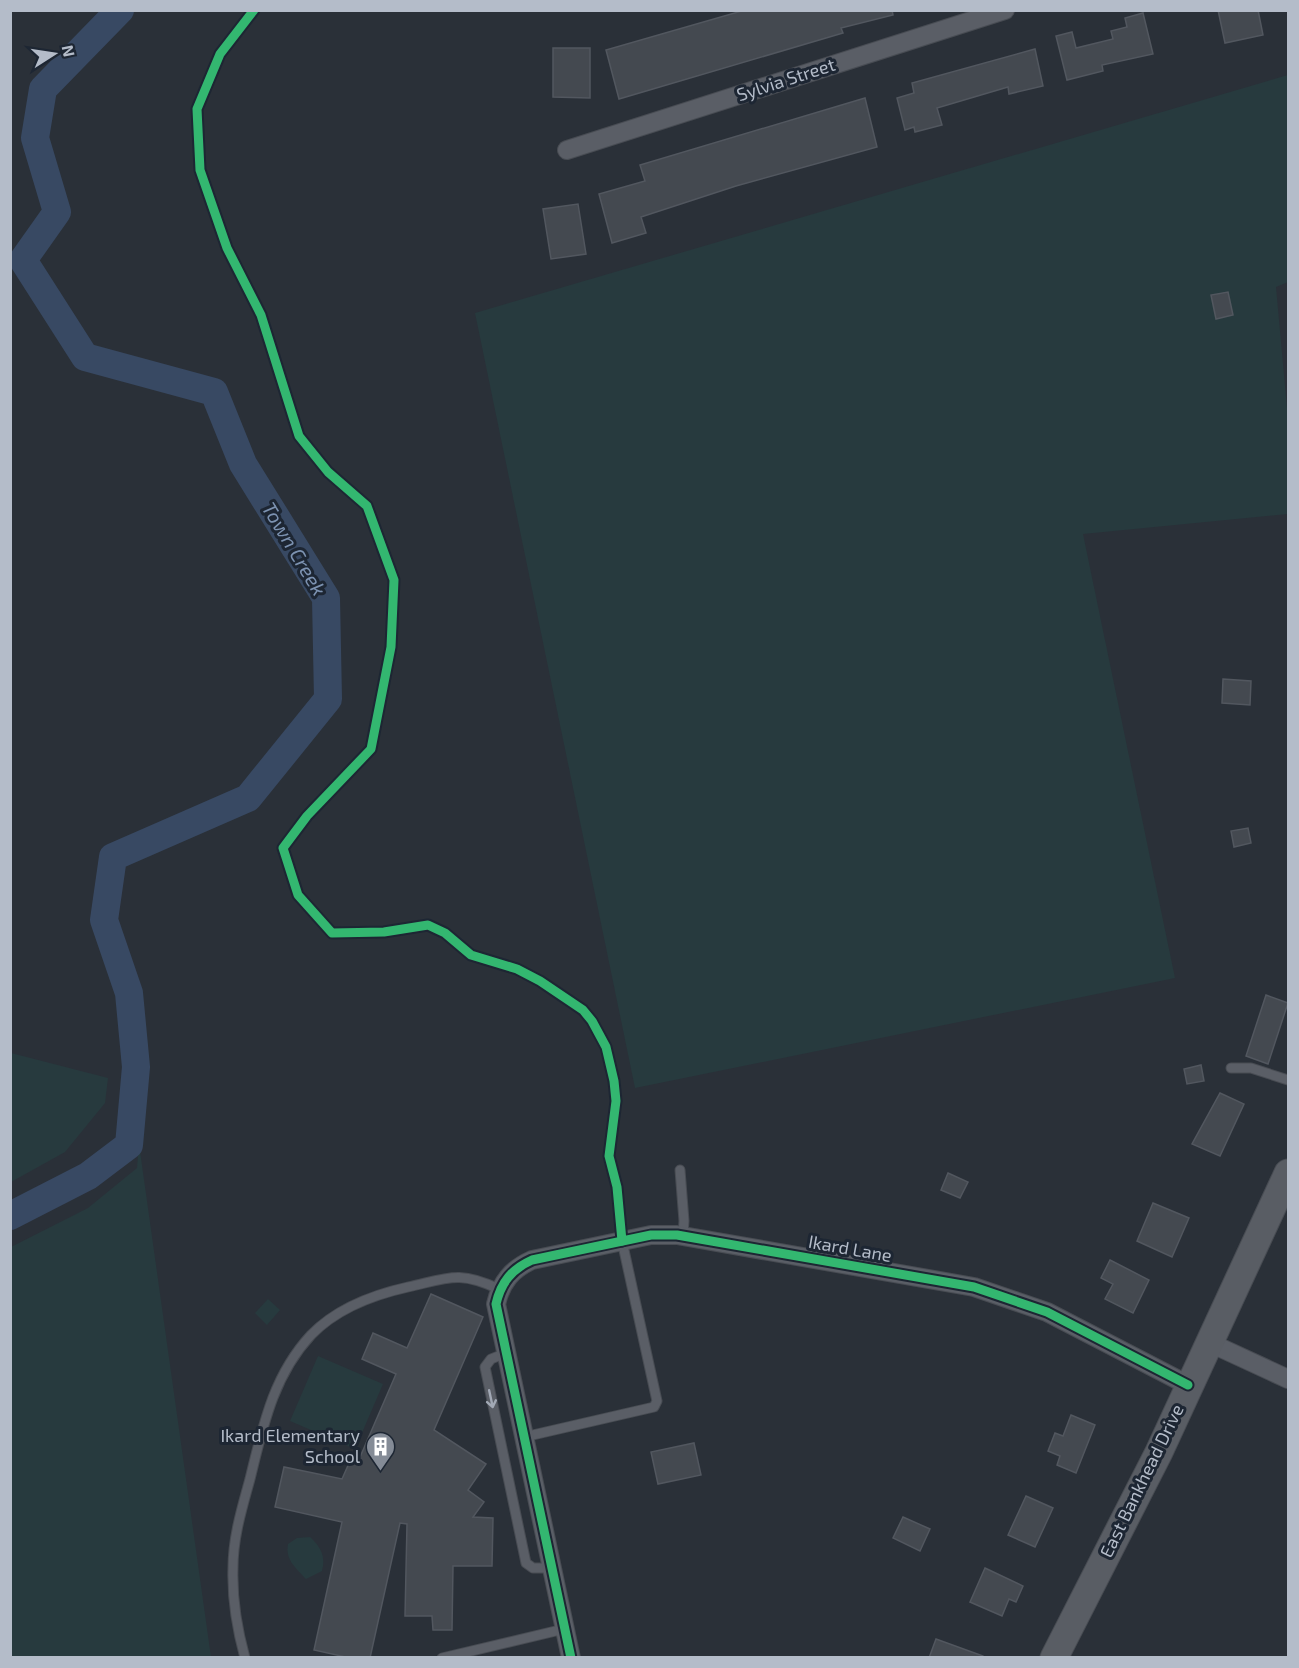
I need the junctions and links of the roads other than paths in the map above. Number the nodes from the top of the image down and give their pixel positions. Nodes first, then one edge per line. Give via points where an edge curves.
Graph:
1 (1005, 10) edge
2 (567, 150) dead end
3 (1231, 1068) dead end
4 (1288, 1080) edge
5 (681, 1170) dead end
6 (1288, 1173) edge
7 (683, 1236) junction
8 (622, 1241) junction
9 (499, 1289) junction
10 (1208, 1342) junction
11 (506, 1353) junction
12 (1288, 1379) edge
13 (1188, 1384) junction
14 (524, 1437) junction
15 (552, 1568) junction
16 (564, 1629) junction
17 (245, 1658) edge
18 (442, 1658) edge
19 (571, 1658) edge
20 (1054, 1658) edge

1 - 2 street, Sylvia Street
3 - 4 lane via 1251,1068
5 - 7 lane
6 - 10 street, East Bankhead Drive
7 - 8 street, Ikard Lane via 651,1235
7 - 13 street, Ikard Lane via 974,1287 1047,1312
8 - 9 street, Ikard Lane via 532,1260 519,1266
8 - 14 lane via 657,1401 654,1407
9 - 11 street via 496,1304
9 - 17 lane via 461,1275 369,1297 354,1303 313,1334 287,1364 270,1399 235,1537 234,1602
10 - 12 street
10 - 13 street, East Bankhead Drive
11 - 14 street
11 -> 15 lane via 491,1359 485,1367 526,1563 533,1569
13 - 20 street, East Bankhead Drive via 1159,1452
14 - 15 street
15 - 16 street
16 - 18 lane
16 - 19 street

